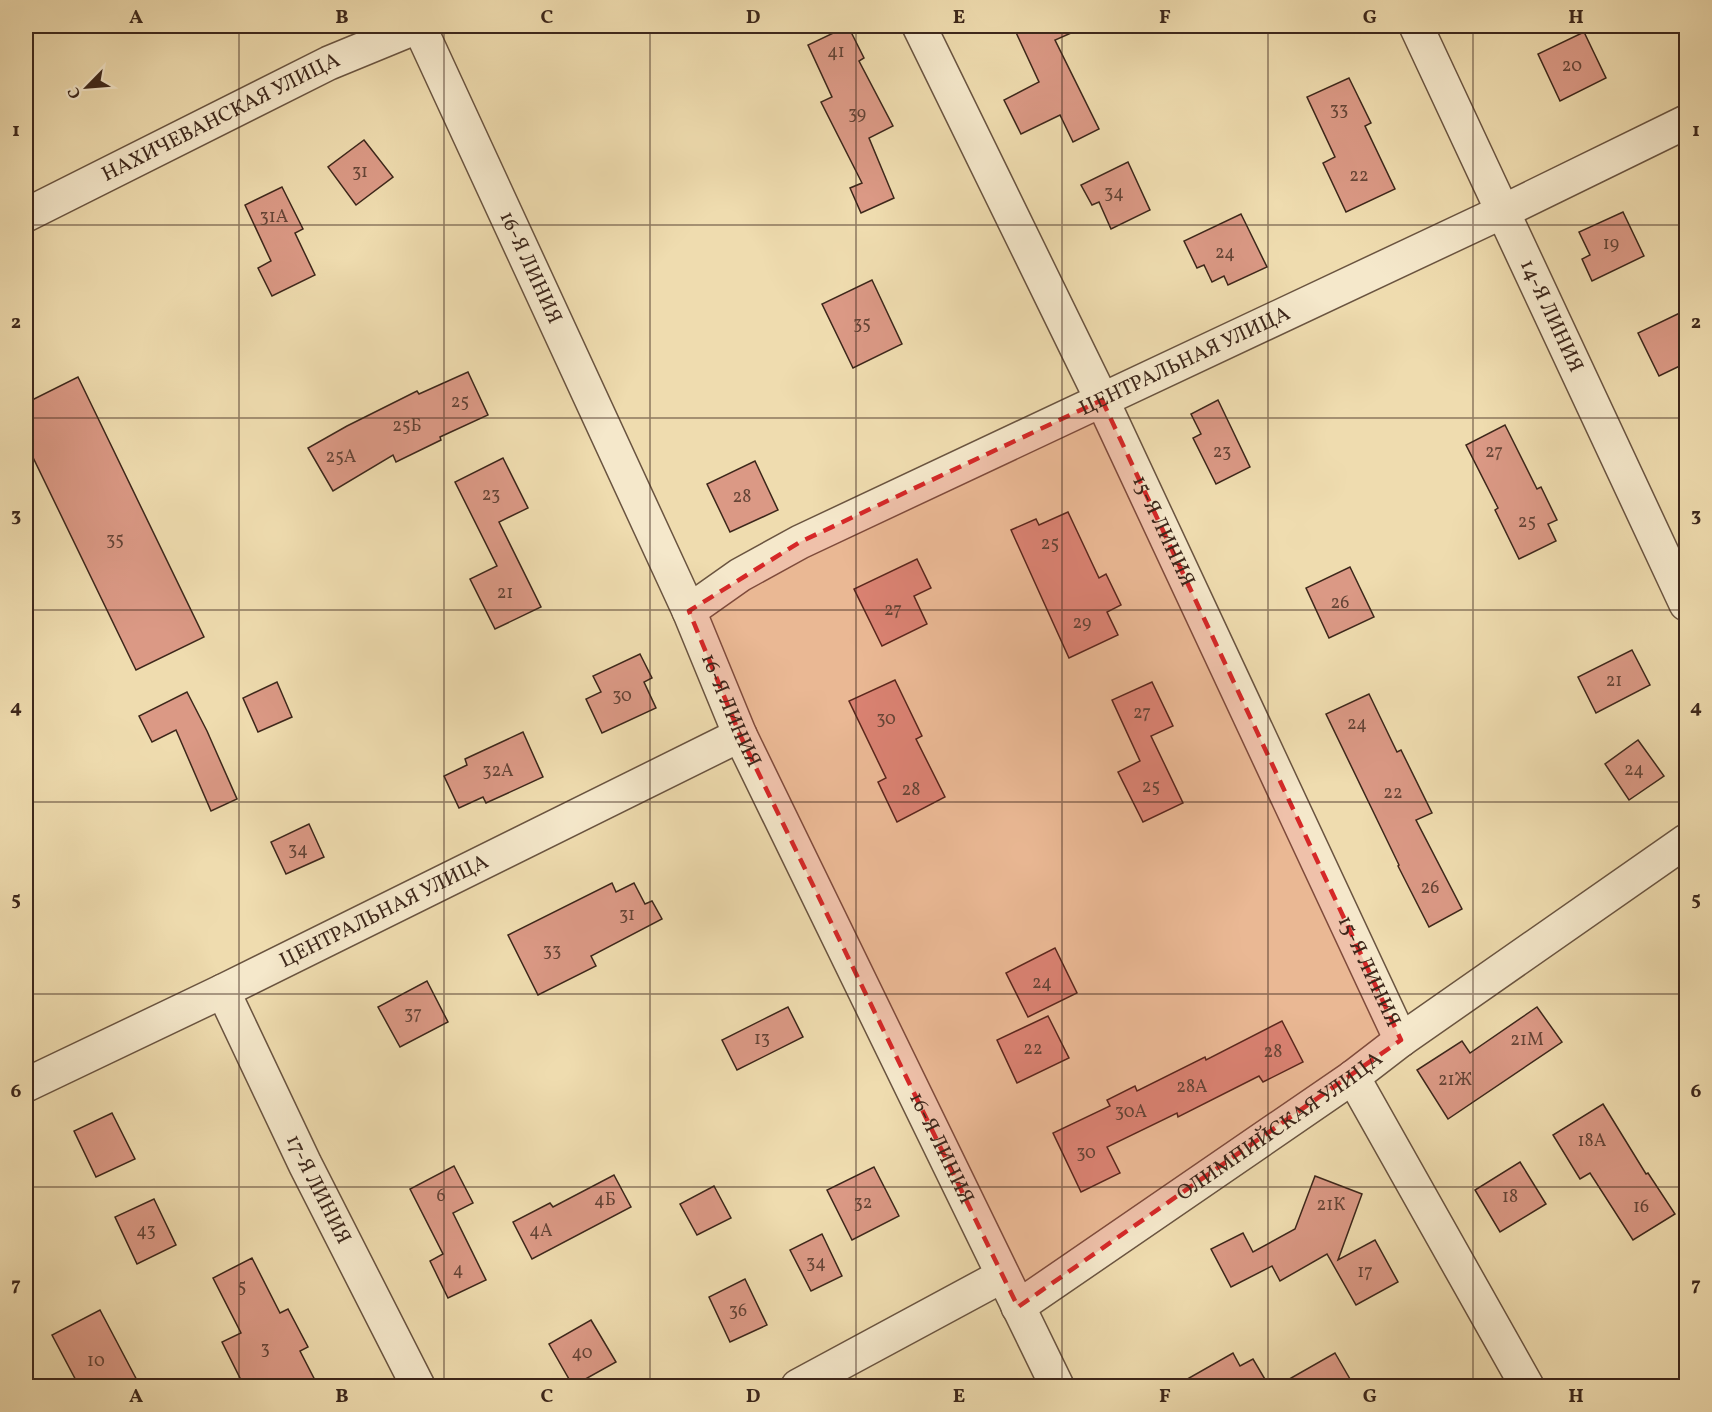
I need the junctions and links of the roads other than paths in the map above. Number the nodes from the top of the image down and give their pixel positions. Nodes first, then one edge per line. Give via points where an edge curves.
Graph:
1 (418, 26) edge
2 (919, 26) edge
3 (1416, 26) edge
4 (1686, 122) edge
5 (1504, 211) junction
6 (26, 214) edge
7 (1102, 400) junction
8 (1686, 604) edge
9 (689, 611) junction
10 (740, 735) junction
11 (1686, 841) edge
12 (223, 991) junction
13 (1401, 1040) junction
14 (1353, 1077) junction
15 (26, 1085) edge
16 (1002, 1276) junction
17 (1018, 1307) junction
18 (418, 1386) edge
19 (798, 1386) edge
20 (1057, 1386) edge
21 (1527, 1386) edge

1 - 6 street, НАХИЧЕВАНСКАЯ УЛИЦА via 329,63
1 - 9 street, 16-Я ЛИНИЯ
2 - 7 street, 15-Я ЛИНИЯ
3 - 5 street, 14-Я ЛИНИЯ
4 - 5 street, ЦЕНТРАЛЬНАЯ УЛИЦА
5 - 7 street, ЦЕНТРАЛЬНАЯ УЛИЦА
5 - 8 street, 14-Я ЛИНИЯ
7 - 9 street, ЦЕНТРАЛЬНАЯ УЛИЦА via 800,542 740,575
7 - 13 street, 15-Я ЛИНИЯ
9 - 10 street, 16-Я ЛИНИЯ
10 - 12 street, ЦЕНТРАЛЬНАЯ УЛИЦА
10 - 16 street, 16-Я ЛИНИЯ
11 - 13 street, ОЛИМПИЙСКАЯ УЛИЦА
12 - 15 street, ЦЕНТРАЛЬНАЯ УЛИЦА
12 - 18 street, 17-Я ЛИНИЯ via 304,1164
13 - 14 street, ОЛИМПИЙСКАЯ УЛИЦА
14 - 17 street, ОЛИМПИЙСКАЯ УЛИЦА
14 - 21 street
16 - 17 street, 16-Я ЛИНИЯ
16 - 19 street
17 - 20 street, 16-Я ЛИНИЯ

